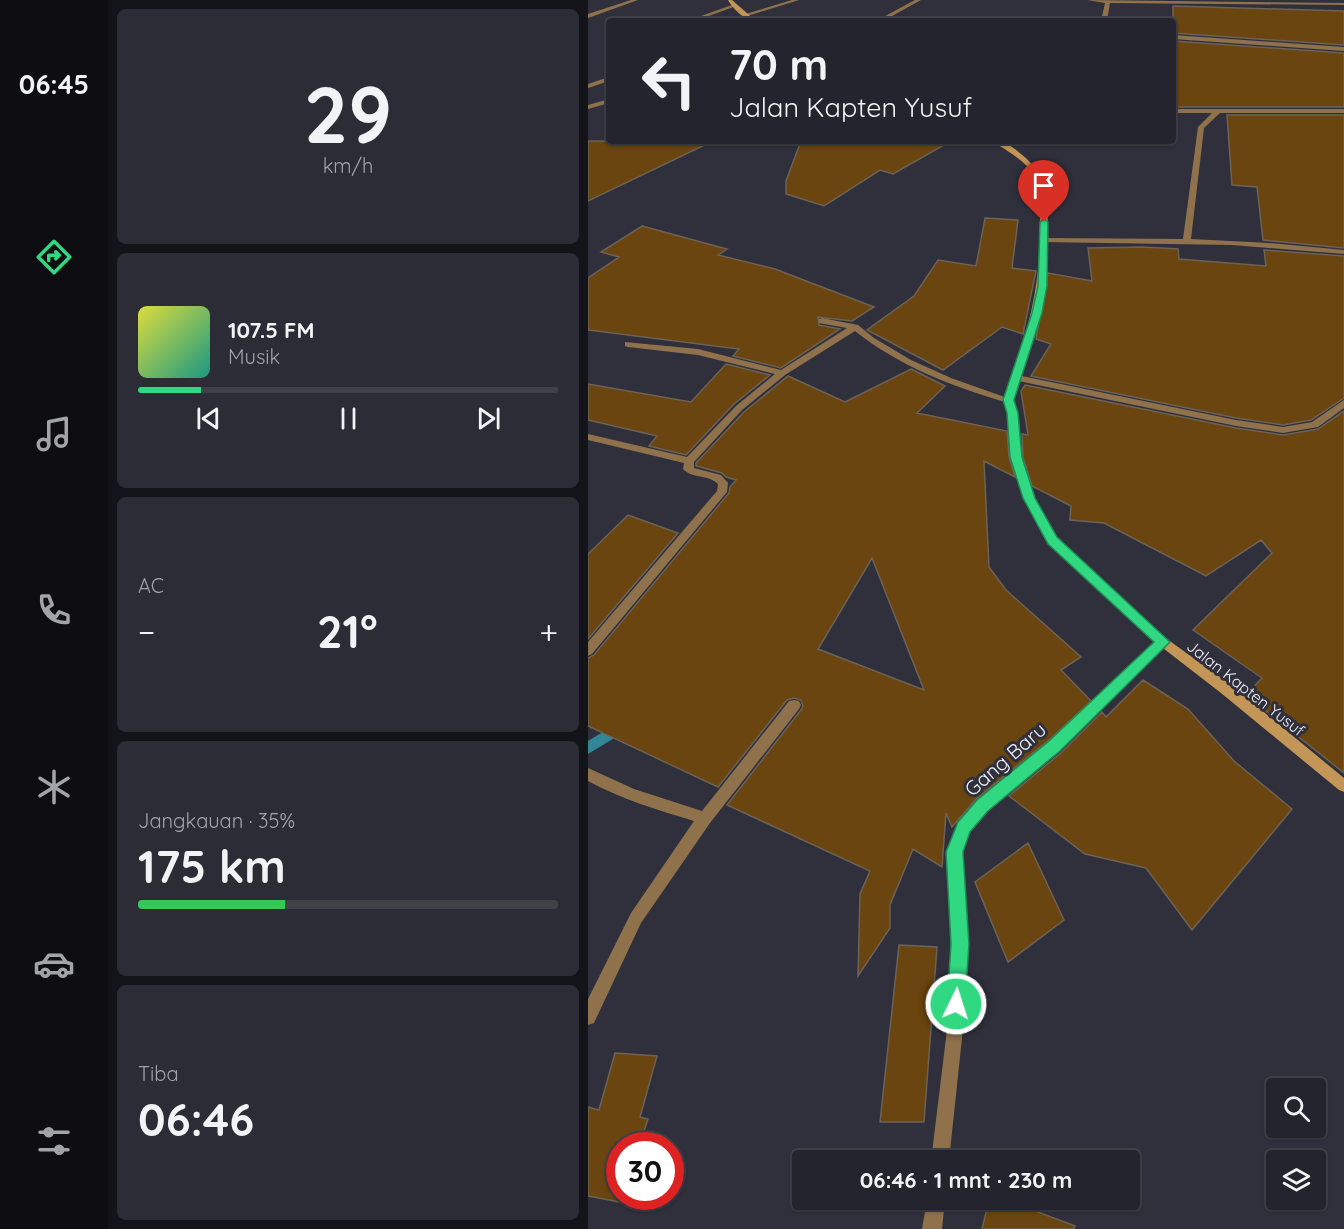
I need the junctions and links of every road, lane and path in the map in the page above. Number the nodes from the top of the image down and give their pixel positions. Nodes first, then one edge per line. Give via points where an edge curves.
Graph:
1 (636, 0) edge
2 (730, 0) edge
3 (797, 0) edge
4 (919, 0) edge
5 (1089, 0) edge
6 (1107, 1) edge
7 (1344, 4) edge
8 (734, 6) junction
9 (745, 15) junction
10 (588, 16) edge
11 (699, 18) edge
12 (749, 18) edge
13 (885, 18) edge
14 (1104, 18) edge
15 (1176, 37) edge
16 (1344, 49) edge
17 (606, 80) edge
18 (588, 86) edge
19 (606, 102) edge
20 (588, 107) edge
21 (1176, 111) edge
22 (1344, 111) edge
23 (1176, 112) edge
24 (1217, 112) junction
25 (1202, 127) junction
26 (1001, 144) edge
27 (1045, 240) junction
28 (1187, 240) junction
29 (1344, 252) edge
30 (822, 321) dead end
31 (855, 327) junction
32 (628, 344) dead end
33 (782, 373) junction
34 (1017, 378) junction
35 (1008, 400) junction
36 (1344, 403) edge
37 (588, 437) edge
38 (689, 461) junction
39 (1163, 642) junction
40 (588, 651) edge
41 (794, 705) dead end
42 (588, 774) edge
43 (1344, 786) edge
44 (705, 818) junction
45 (588, 1017) edge
46 (941, 1150) edge
47 (935, 1210) edge
48 (932, 1229) edge

1 - 10 street
2 - 8 main road
3 - 9 street
4 - 13 street
5 - 6 street
6 - 7 street
6 - 14 street
8 - 9 main road
8 - 11 street
9 - 12 main road
15 - 16 street
17 - 18 street
19 - 20 street
21 - 24 street
22 - 24 street
23 - 25 street
24 - 25 street
25 - 28 street
26 - 27 main road via 1032,168 1042,186
27 - 28 street
27 - 34 main road via 1041,296
28 - 29 street
30 - 31 street
31 - 33 street
31 - 35 street via 870,340 961,387
32 - 33 street via 709,354
33 - 38 street via 739,408
34 - 35 main road
34 - 36 street via 1283,430 1315,425
35 - 39 main road, Jalan Kapten Yusuf via 1013,413 1016,457 1029,498 1052,540
37 - 38 street
38 - 40 street via 691,471 717,477 723,483 722,492
39 - 43 main road, Jalan Kapten Yusuf
39 - 46 street, Gang Baru via 1055,746 982,806 963,827 954,852 960,944
41 - 44 street
42 - 44 street
44 - 45 street via 636,918
47 - 48 street

